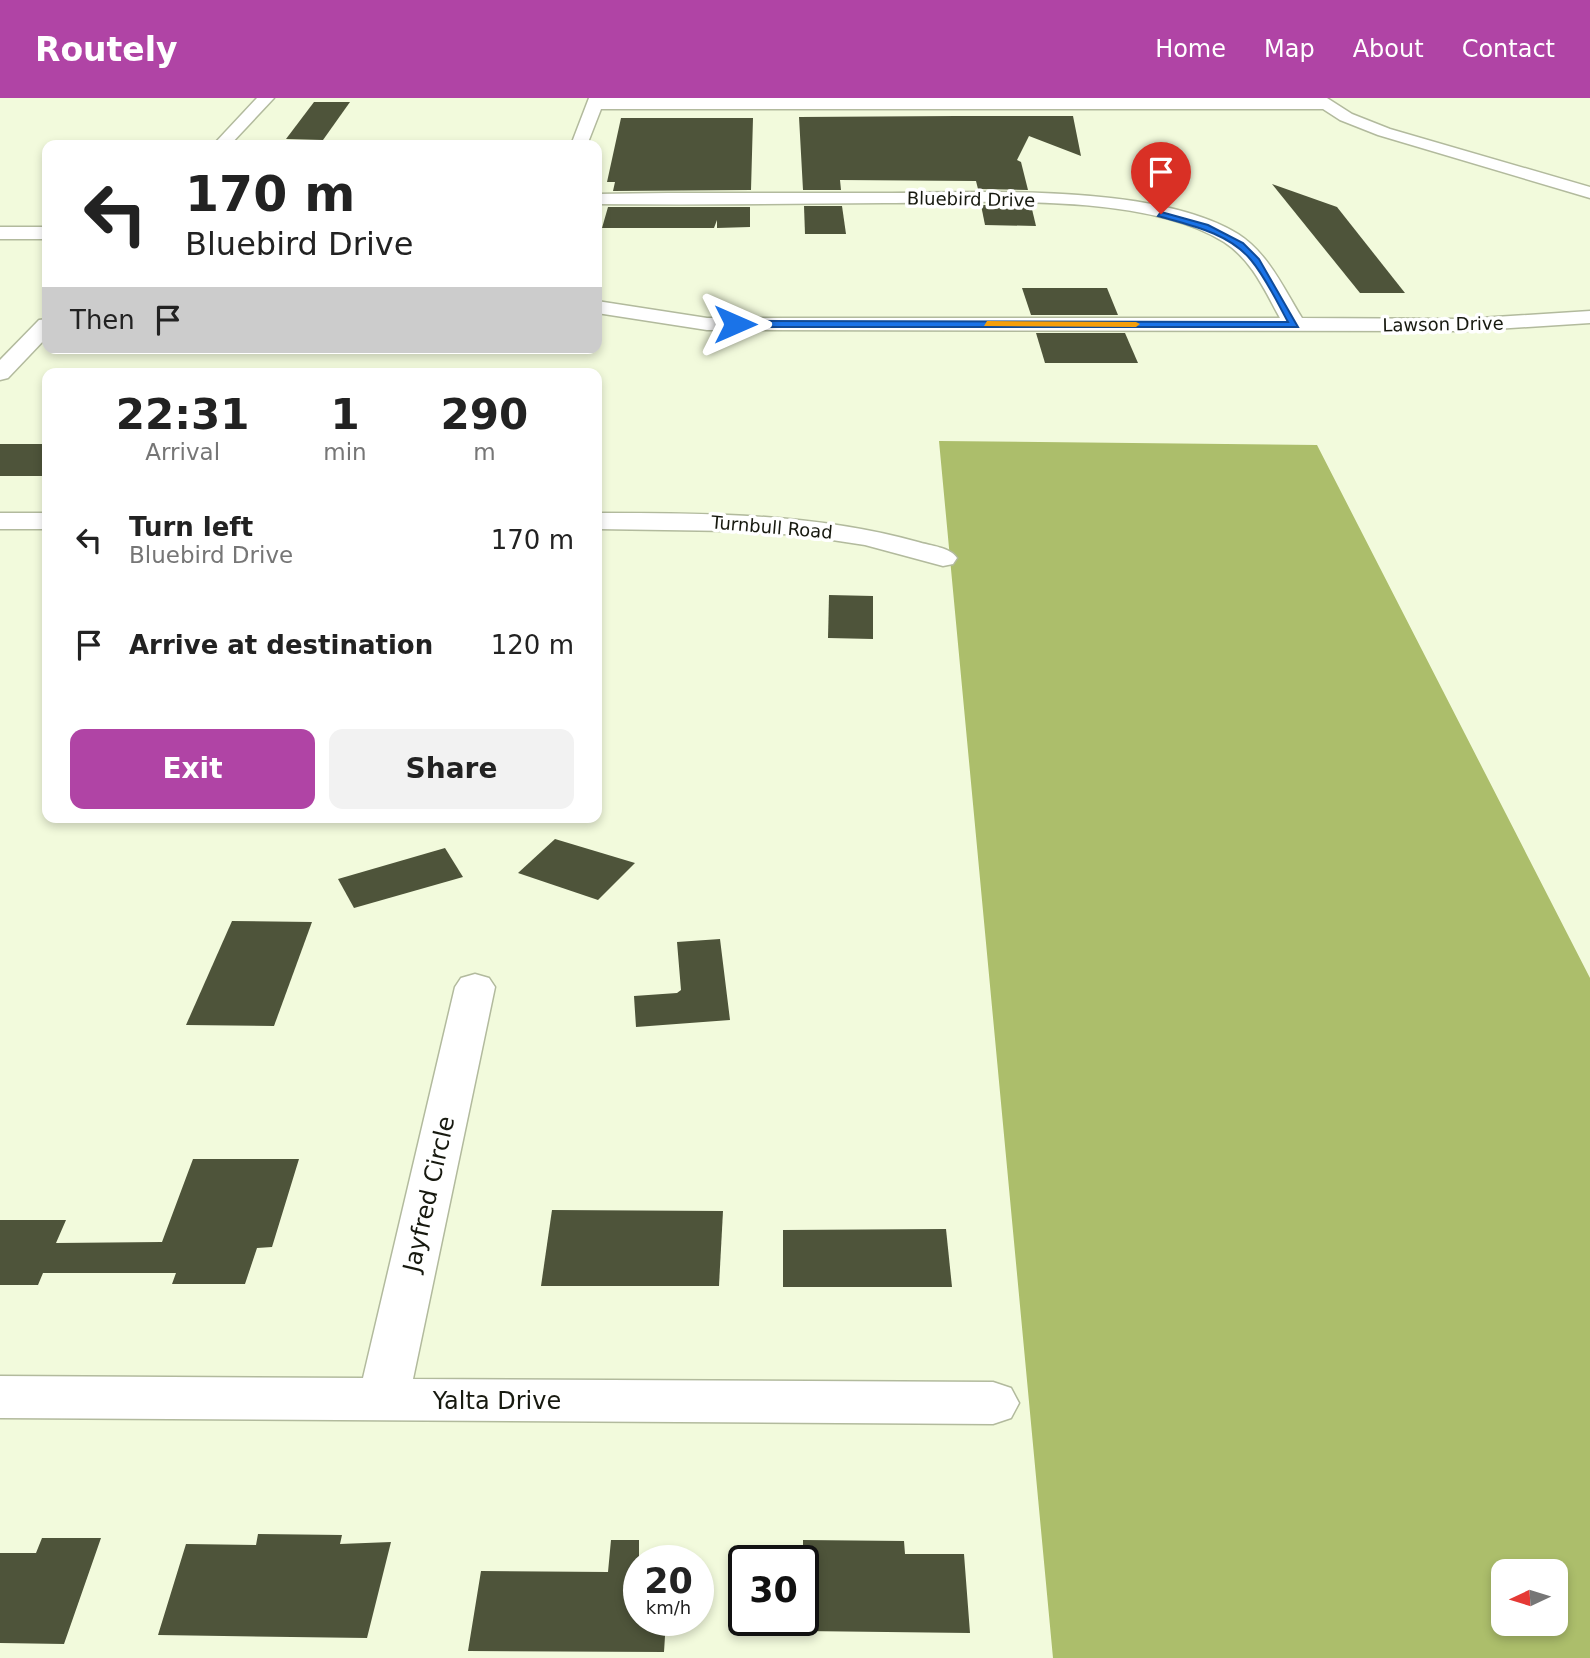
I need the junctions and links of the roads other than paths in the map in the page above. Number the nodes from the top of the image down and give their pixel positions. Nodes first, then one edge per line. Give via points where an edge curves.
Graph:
1 (266, 98) edge
2 (596, 101) edge
3 (1320, 101) edge
4 (226, 140) edge
5 (581, 140) edge
6 (1590, 193) edge
7 (602, 199) edge
8 (0, 233) edge
9 (42, 233) edge
10 (602, 308) edge
11 (1590, 317) edge
12 (1295, 325) junction
13 (42, 330) edge
14 (0, 373) edge
15 (0, 521) edge
16 (42, 521) edge
17 (602, 521) edge
18 (943, 558) dead end
19 (475, 987) dead end
20 (0, 1397) edge
21 (383, 1400) junction
22 (993, 1403) dead end

1 - 4 street
2 - 3 street
2 - 5 street
3 - 6 street via 1384,132
7 - 12 street, Bluebird Drive via 1003,198 1143,211 1205,227 1240,244 1255,259
8 - 9 street
10 - 12 street, Lawson Drive via 707,324
11 - 12 street, Lawson Drive via 1464,325
13 - 14 street
15 - 16 street
17 - 18 street, Turnbull Road via 783,526 868,538
19 - 21 street, Jayfred Circle
20 - 21 street, Yalta Drive
21 - 22 street, Yalta Drive

